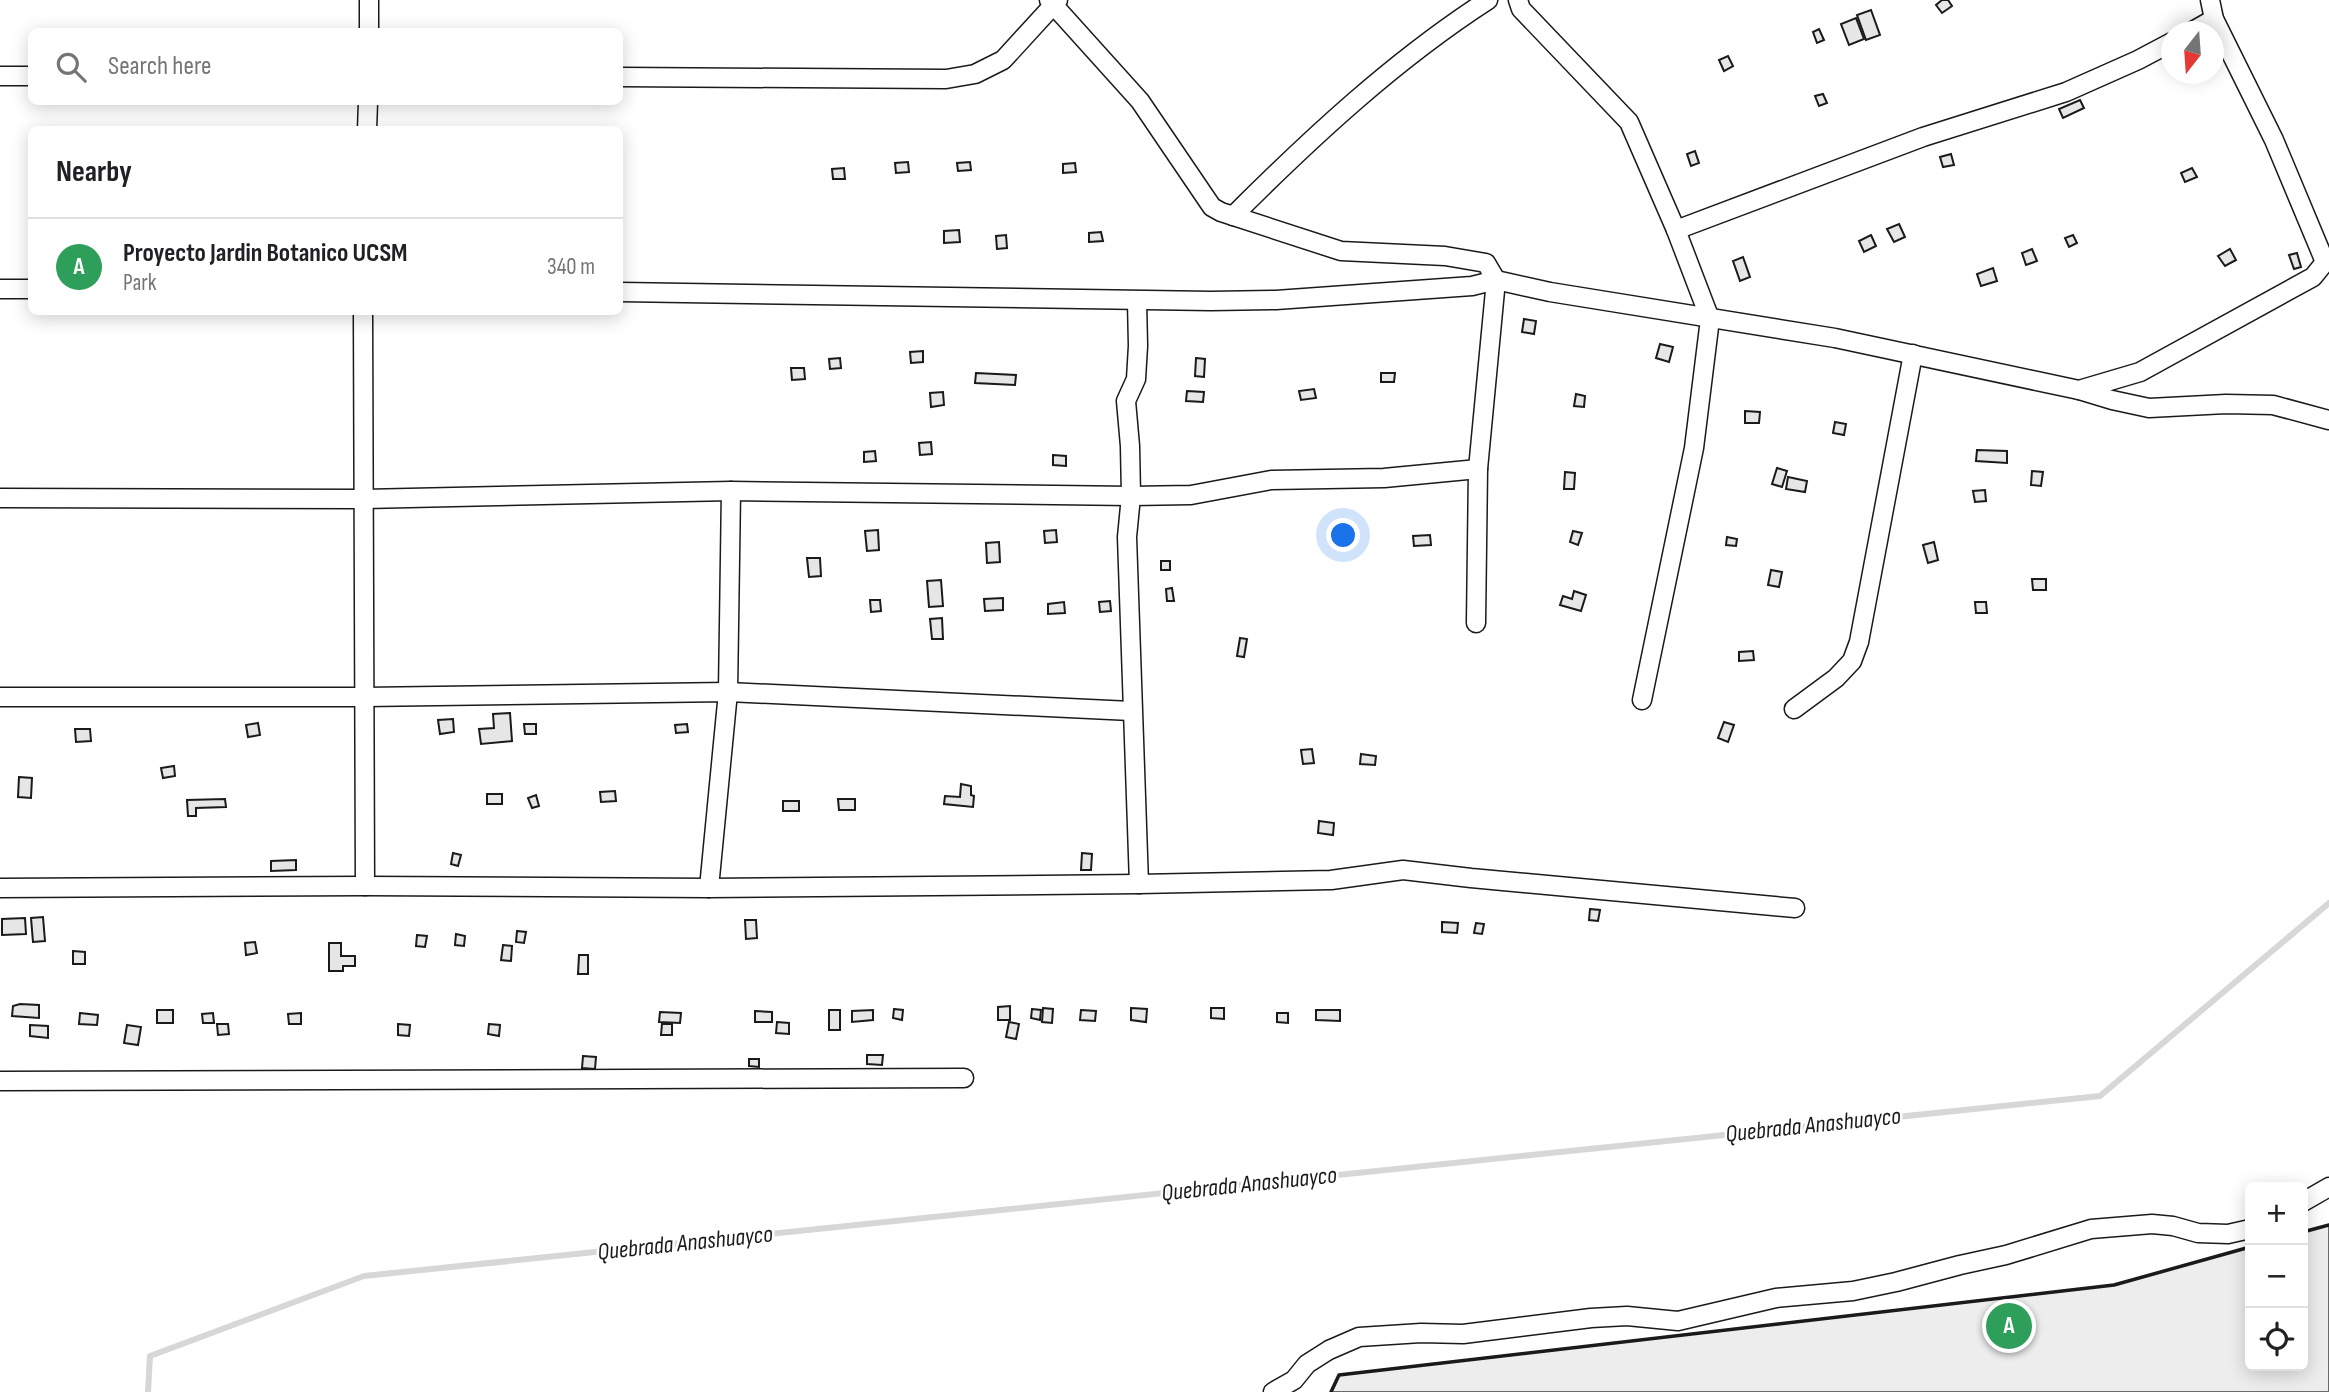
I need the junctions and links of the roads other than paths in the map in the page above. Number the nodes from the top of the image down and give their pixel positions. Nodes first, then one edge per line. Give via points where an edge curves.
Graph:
1 (369, 0) edge
2 (1488, 0) edge
3 (1518, 0) edge
4 (2210, 0) edge
5 (1053, 2) edge
6 (2214, 19) junction
7 (2210, 21) edge
8 (369, 28) edge
9 (2161, 48) edge
10 (0, 76) edge
11 (28, 76) edge
12 (623, 77) edge
13 (368, 105) edge
14 (367, 126) edge
15 (1233, 216) junction
16 (1676, 230) junction
17 (1496, 280) junction
18 (0, 289) edge
19 (28, 289) edge
20 (623, 292) edge
21 (1137, 300) junction
22 (363, 315) edge
23 (1710, 319) junction
24 (1913, 354) junction
25 (2079, 390) junction
26 (2329, 420) edge
27 (1478, 469) junction
28 (731, 491) junction
29 (1131, 496) junction
30 (0, 498) edge
31 (364, 499) junction
32 (1476, 623) dead end
33 (728, 692) junction
34 (0, 696) edge
35 (364, 697) junction
36 (1642, 700) dead end
37 (1794, 709) dead end
38 (1131, 710) junction
39 (1139, 884) junction
40 (365, 886) junction
41 (0, 888) edge
42 (709, 888) junction
43 (1795, 908) dead end
44 (964, 1078) dead end
45 (0, 1081) edge
46 (2329, 1187) edge
47 (2308, 1199) edge
48 (2245, 1230) edge
49 (1273, 1392) edge

1 - 8 street
2 - 15 street via 1399,63
3 - 16 street via 1521,9 1629,122
4 - 6 street
5 - 12 street via 1003,60 975,74 946,79
5 - 15 street via 1140,101 1212,206
6 - 7 street
6 - 25 street via 2274,140 2325,262 2313,276 2140,372
9 - 16 street via 2066,92 1923,137
10 - 11 street
13 - 14 street
15 - 17 street via 1341,251 1445,256 1486,263
16 - 23 street
17 - 21 street via 1472,286 1276,300
17 - 23 street
17 - 27 street
18 - 19 street
20 - 21 street
21 - 29 street via 1136,379 1126,401
22 - 31 street
23 - 24 street
23 - 36 street via 1694,448
24 - 25 street
24 - 37 street via 1859,642 1852,662
25 - 26 street via 2148,408 2273,405
27 - 29 street via 1384,478 1271,480 1191,495
27 - 32 street
28 - 29 street
28 - 31 street
28 - 33 street
29 - 38 street via 1127,537
30 - 31 street
31 - 35 street
33 - 35 street
33 - 38 street
33 - 42 street
34 - 35 street
35 - 40 street
38 - 39 street
39 - 42 street
39 - 43 street via 1331,880 1403,870
40 - 41 street
40 - 42 street
44 - 45 street
46 - 47 street
48 - 49 street via 2198,1233 2152,1224 2091,1229 1896,1282 1776,1298 1678,1321 1627,1316 1463,1334 1359,1337 1307,1364 1294,1380

